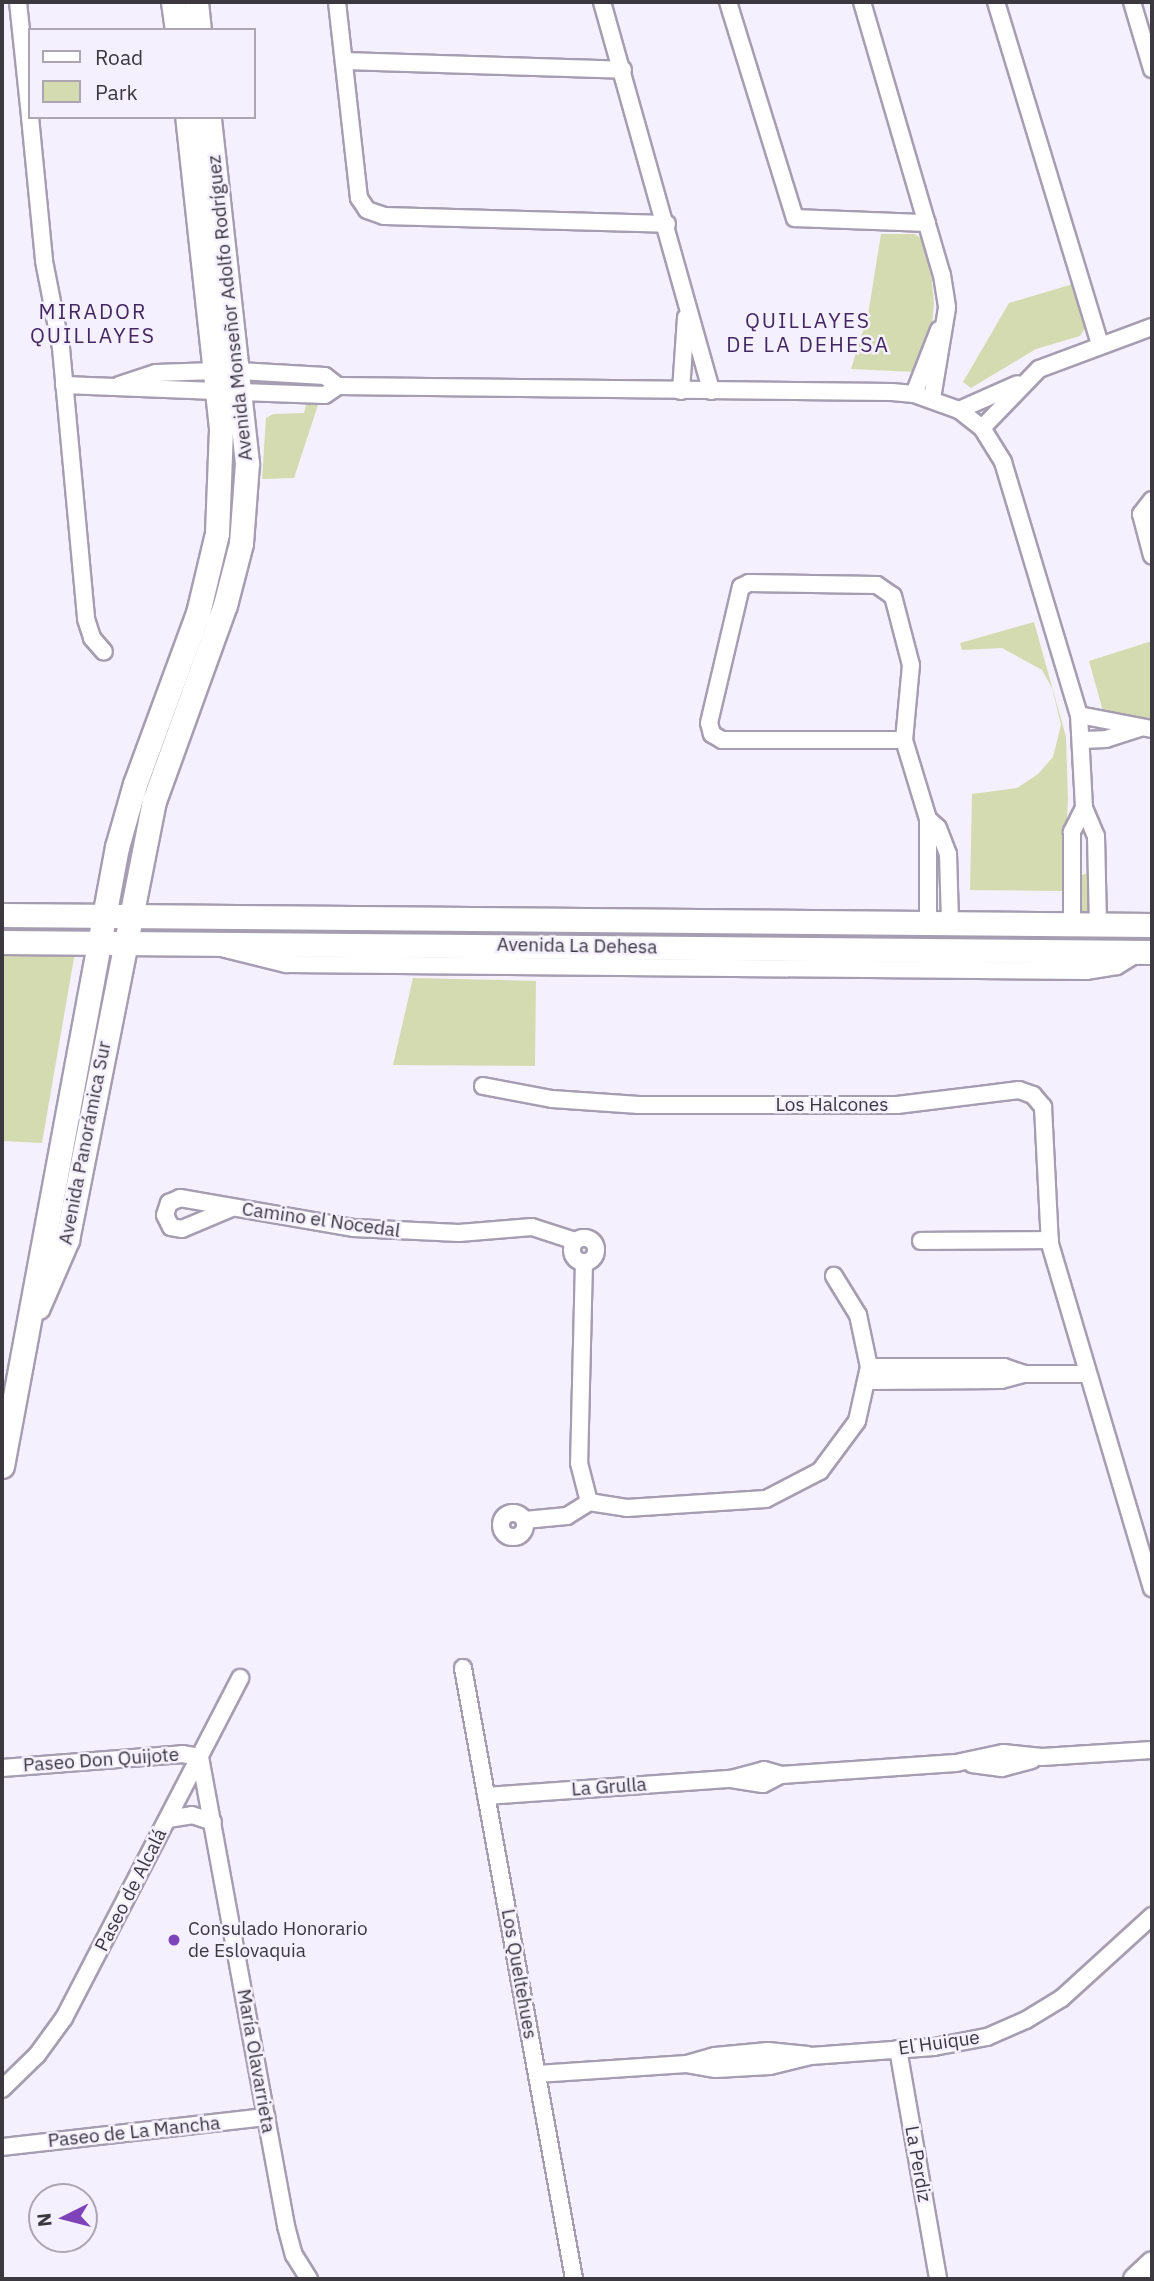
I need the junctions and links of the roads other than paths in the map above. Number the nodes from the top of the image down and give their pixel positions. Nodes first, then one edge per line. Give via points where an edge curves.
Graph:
1 (18, 2) edge
2 (173, 2) edge
3 (196, 2) edge
4 (337, 2) edge
5 (602, 2) edge
6 (728, 2) edge
7 (862, 2) edge
8 (996, 2) edge
9 (1132, 2) edge
10 (177, 28) edge
11 (199, 28) edge
12 (344, 61) junction
13 (1152, 69) edge
14 (623, 70) junction
15 (28, 98) edge
16 (30, 119) edge
17 (187, 119) edge
18 (209, 119) edge
19 (927, 223) junction
20 (667, 224) junction
21 (231, 299) junction
22 (208, 301) junction
23 (687, 304) junction
24 (947, 308) junction
25 (1152, 327) edge
26 (1100, 344) junction
27 (216, 381) junction
28 (240, 382) junction
29 (1023, 382) junction
30 (64, 385) junction
31 (681, 391) junction
32 (711, 391) junction
33 (914, 394) junction
34 (932, 399) junction
35 (959, 410) junction
36 (982, 428) junction
37 (247, 463) junction
38 (222, 469) junction
39 (1152, 500) edge
40 (1152, 556) edge
41 (212, 561) junction
42 (236, 569) junction
43 (104, 652) dead end
44 (1079, 715) junction
45 (1146, 729) edge
46 (904, 740) junction
47 (1081, 740) junction
48 (1084, 808) junction
49 (928, 819) junction
50 (1097, 867) junction
51 (1072, 869) junction
52 (931, 871) junction
53 (949, 871) junction
54 (2, 915) edge
55 (103, 915) junction
56 (129, 915) junction
57 (939, 922) junction
58 (1072, 924) junction
59 (1097, 924) junction
60 (1152, 925) edge
61 (2, 942) edge
62 (98, 943) junction
63 (124, 943) junction
64 (1145, 952) edge
65 (483, 1086) dead end
66 (232, 1208) dead end
67 (1050, 1240) junction
68 (921, 1241) dead end
69 (834, 1276) dead end
70 (26, 1335) junction
71 (868, 1374) junction
72 (1085, 1374) junction
73 (2, 1466) edge
74 (589, 1502) junction
75 (525, 1520) dead end
76 (1152, 1588) edge
77 (464, 1668) dead end
78 (240, 1678) dead end
79 (1152, 1750) edge
80 (200, 1757) junction
81 (2, 1768) edge
82 (486, 1796) junction
83 (168, 1819) junction
84 (213, 1822) junction
85 (1152, 1916) edge
86 (898, 2049) junction
87 (537, 2074) junction
88 (2, 2089) edge
89 (266, 2117) junction
90 (3, 2145) edge
91 (1152, 2263) edge
92 (309, 2279) edge
93 (574, 2279) edge
94 (938, 2279) edge
95 (1135, 2279) edge

1 - 15 street
2 - 10 street
3 - 11 street
4 - 12 street
5 - 14 street
6 - 19 street via 795,218
7 - 19 street
8 - 26 street
9 - 13 street
12 - 14 street
12 - 20 street via 359,198 372,213
14 - 20 street
16 - 30 street via 44,261
17 - 22 street, Avenida Monseñor Adolfo Rodríguez
18 - 21 street, Avenida Monseñor Adolfo Rodríguez
19 - 24 street
20 - 23 street
21 - 22 street via 217,296
21 - 28 street, Avenida Monseñor Adolfo Rodríguez
22 - 27 street, Avenida Monseñor Adolfo Rodríguez
23 - 31 street
23 - 32 street
24 - 33 street
24 - 34 street
25 - 26 street
26 - 29 street via 1038,369
27 - 30 street via 156,373 119,385
27 - 38 street, Avenida Monseñor Adolfo Rodríguez
28 - 31 street via 325,395 338,386
28 - 37 street, Avenida Monseñor Adolfo Rodríguez
29 - 35 street
29 - 36 street
30 - 43 street via 86,619 92,638
31 - 32 street
32 - 33 street
33 - 34 street
34 - 35 street
35 - 36 street
36 - 44 street via 1003,462 1015,494
37 - 38 street via 236,473
37 - 42 street, Avenida Monseñor Adolfo Rodríguez
38 - 41 street, Avenida Monseñor Adolfo Rodríguez
39 - 40 street via 1141,514
41 - 42 street via 227,559
41 - 55 street, Avenida Monseñor Adolfo Rodríguez via 191,637 126,811
42 - 56 street, Avenida Monseñor Adolfo Rodríguez via 154,801
44 - 45 street
44 - 47 street
45 - 47 street
46 - 46 street via 911,665 890,592 877,585 749,583 741,587 709,723 712,734 722,740
46 - 49 street
47 - 48 street
48 - 50 street via 1095,826
48 - 51 street via 1073,828
49 - 52 street via 925,834
49 - 53 street via 943,840
50 - 51 street via 1085,864
50 - 59 street
51 - 58 street
52 - 53 street
52 - 57 street
53 - 57 street
54 - 55 street, Avenida La Dehesa
55 - 56 street, Avenida La Dehesa
55 - 62 street, Avenida Monseñor Adolfo Rodríguez
56 - 57 street, Avenida La Dehesa
56 - 63 street, Avenida Monseñor Adolfo Rodríguez
57 - 58 street, Avenida La Dehesa
58 - 59 street, Avenida La Dehesa
59 - 60 street, Avenida La Dehesa
61 - 62 street, Avenida La Dehesa
62 - 63 street, Avenida La Dehesa
62 - 70 street, Avenida Panorámica Sur
63 - 64 street, Avenida La Dehesa via 365,954 601,957
63 - 70 street, Avenida Panorámica Sur via 67,1240
65 - 67 street, Los Halcones via 552,1099 639,1105 897,1105 1019,1090 1033,1095 1043,1107
66 - 74 street, Camino el Nocedal via 412,1233 532,1227 575,1241 572,1253 584,1262 579,1463
67 - 68 street
67 - 72 street, Los Halcones
69 - 71 street via 858,1315
70 - 73 street, Avenida Panorámica Sur
71 - 72 street via 1001,1380 1024,1374
71 - 74 street via 857,1421 841,1448 808,1480 781,1494 753,1501 626,1508
72 - 76 street, Los Halcones
74 - 75 street via 567,1516
77 - 82 street, Los Queltehues
78 - 80 street, Paseo de Alcalá
79 - 82 street, La Grulla via 1041,1757 1003,1753 956,1763 781,1775 749,1785 731,1779
80 - 81 street, Paseo Don Quijote via 183,1754
80 - 83 street, Paseo de Alcalá
80 - 84 street, María Olavarrieta
82 - 87 street, Los Queltehues
83 - 84 street via 192,1815
83 - 88 street, Paseo de Alcalá via 64,2018 37,2055
84 - 89 street, María Olavarrieta
85 - 86 street, El Huique via 1079,1984 1026,2020 967,2042
86 - 87 street, El Huique via 811,2056 768,2051 687,2064
86 - 94 street, La Perdiz
87 - 93 street, Los Queltehues
89 - 90 street, Paseo de La Mancha
89 - 92 street, María Olavarrieta via 289,2241
91 - 95 street

